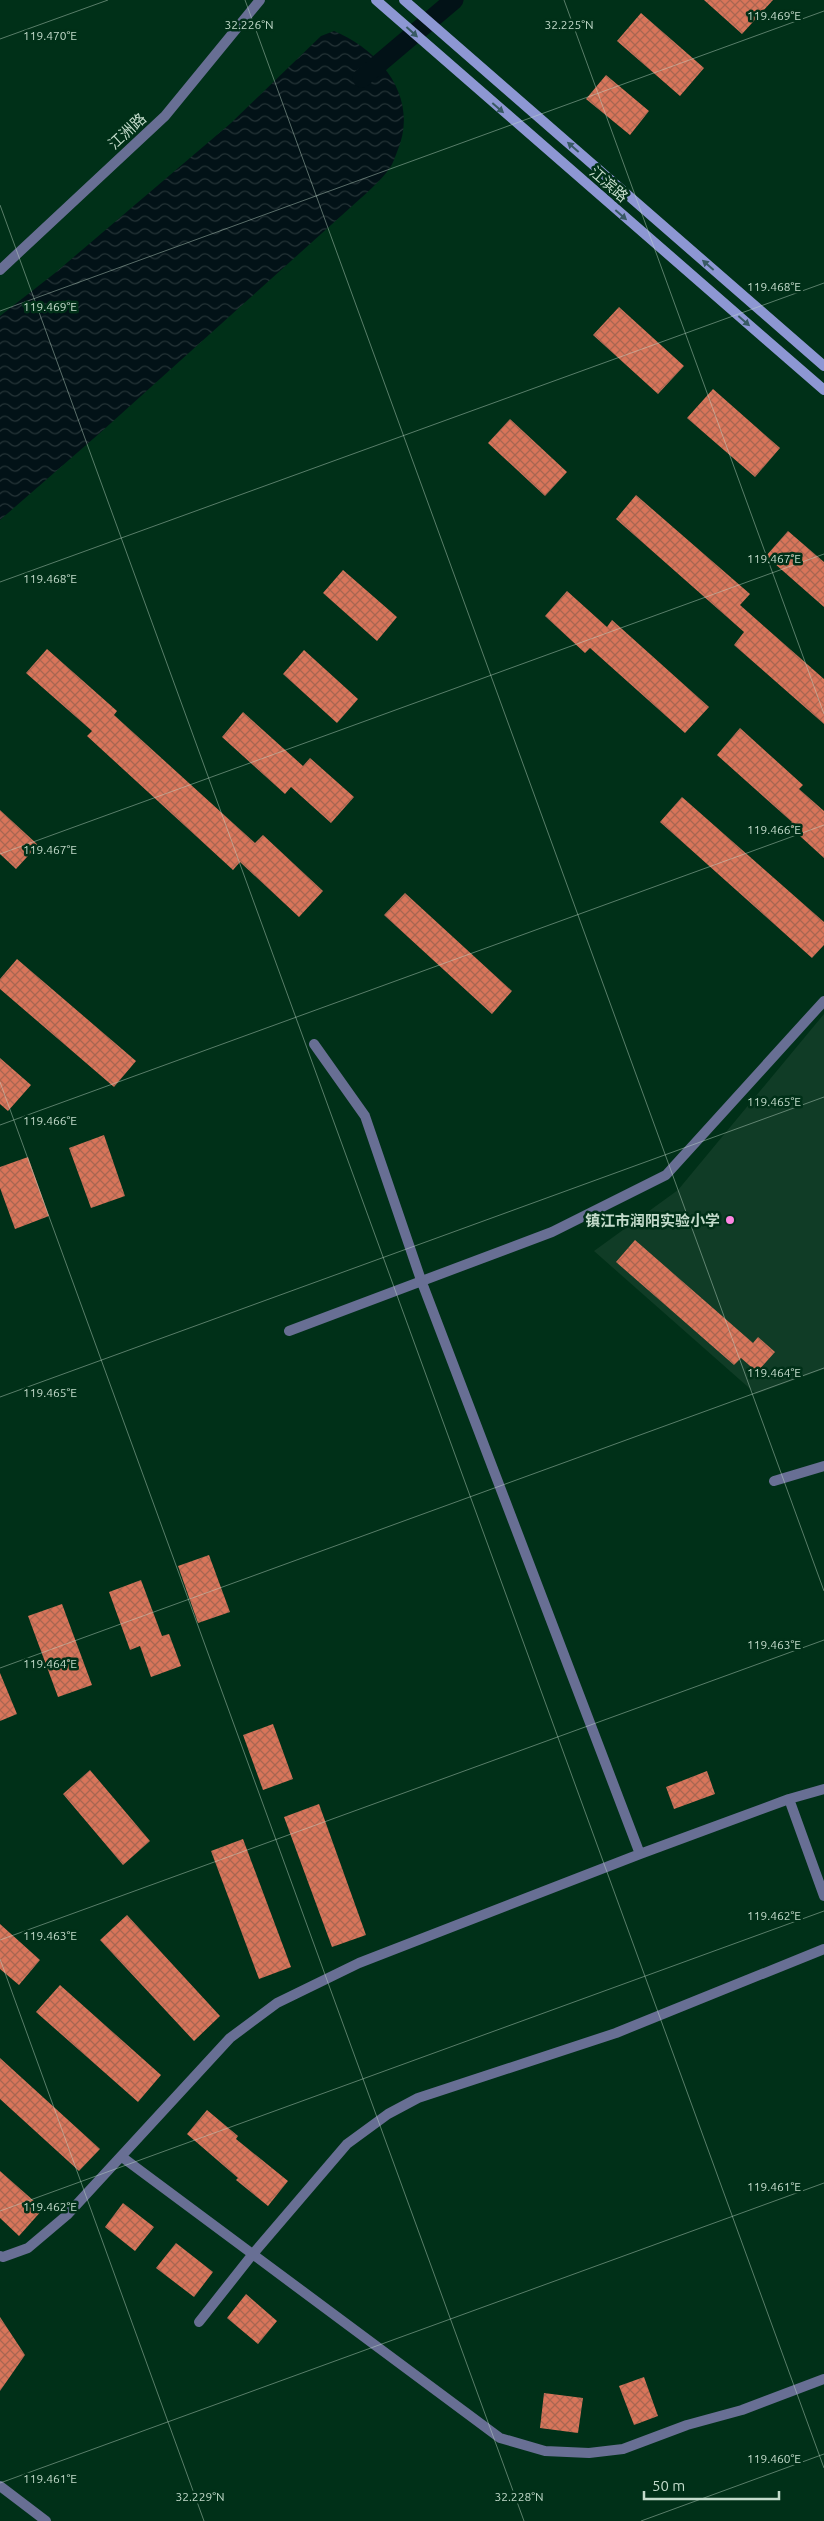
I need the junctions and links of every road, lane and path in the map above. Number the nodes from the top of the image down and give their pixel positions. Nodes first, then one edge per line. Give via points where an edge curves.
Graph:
1 (260, 0) edge
2 (376, 0) edge
3 (404, 0) edge
4 (0, 270) edge
5 (824, 366) edge
6 (824, 390) edge
7 (824, 1001) edge
8 (314, 1044) dead end
9 (421, 1280) junction
10 (289, 1331) dead end
11 (824, 1466) edge
12 (774, 1481) dead end
13 (824, 1789) edge
14 (789, 1799) junction
15 (640, 1854) junction
16 (824, 1896) edge
17 (824, 1949) edge
18 (122, 2157) junction
19 (252, 2254) junction
20 (0, 2256) edge
21 (199, 2322) dead end
22 (824, 2378) edge
23 (0, 2486) edge
24 (46, 2521) edge

1 - 4 street, 江洲路 via 165,116
2 -> 6 main road, 江滨路
5 -> 3 main road, 江滨路
7 - 9 street via 666,1175 552,1232
8 - 9 street via 365,1116
9 - 10 street
9 - 15 street
11 - 12 street
13 - 14 street
14 - 15 street
14 - 16 street
15 - 18 street via 359,1963 277,2003 230,2038
17 - 19 street via 616,2033 418,2098 388,2114 347,2144
18 - 19 street
18 - 20 street via 67,2215 28,2248
19 - 21 street
19 - 22 street via 500,2438 545,2451 589,2453 623,2449 688,2425 742,2410
23 - 24 street

